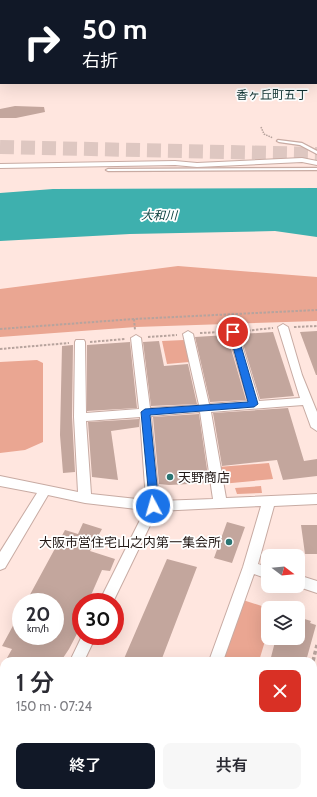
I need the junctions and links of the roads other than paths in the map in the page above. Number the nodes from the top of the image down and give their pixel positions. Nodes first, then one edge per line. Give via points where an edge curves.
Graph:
1 (279, 141) road end
2 (317, 153) edge
3 (317, 163) edge
4 (0, 166) edge
5 (108, 170) dead end
6 (317, 170) edge
7 (283, 327) road end
8 (233, 332) road end
9 (136, 334) road end
10 (188, 334) road end
11 (80, 342) road end
12 (307, 401) junction
13 (254, 404) junction
14 (205, 409) junction
15 (145, 412) junction
16 (80, 417) junction
17 (317, 427) edge
18 (0, 481) edge
19 (45, 490) junction
20 (85, 498) junction
21 (317, 498) edge
22 (220, 502) junction
23 (269, 502) junction
24 (153, 506) junction
25 (0, 564) edge
26 (250, 567) junction
27 (261, 571) edge
28 (305, 583) edge
29 (317, 587) edge
30 (110, 593) edge
31 (85, 645) edge
32 (79, 657) edge
33 (217, 657) edge

1 - 2 lane via 301,144
3 - 4 street via 302,160 204,164
5 - 6 lane
7 - 12 street
8 - 13 street
9 - 15 street
10 - 14 street
11 - 16 street
12 - 13 street
12 - 17 street
13 - 14 street
14 - 15 street
14 - 22 street
15 - 16 street
15 - 24 street
16 - 20 street
18 - 19 street
19 - 20 street
19 - 25 street
20 - 24 street
21 - 23 street
22 - 23 street
22 - 24 street
23 - 26 street
24 - 30 street
26 - 27 street
26 - 33 street
28 - 29 street
31 - 32 street

